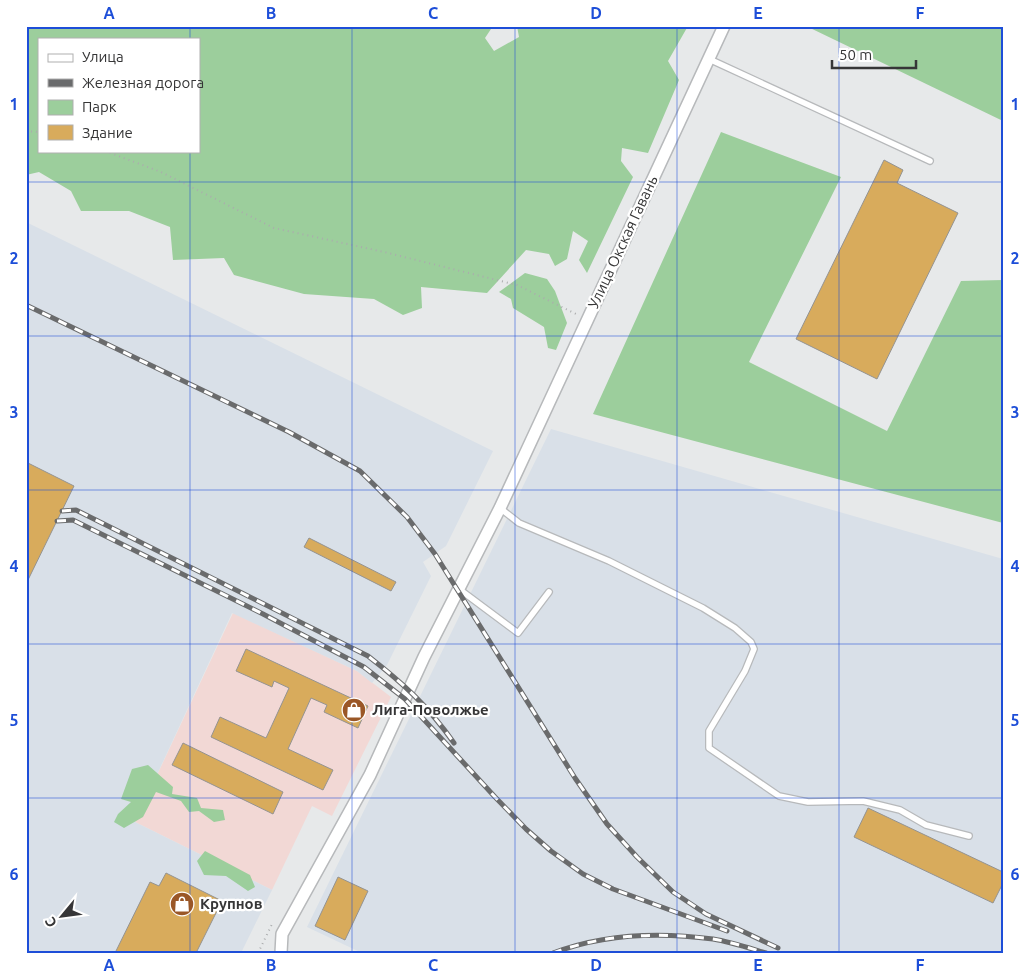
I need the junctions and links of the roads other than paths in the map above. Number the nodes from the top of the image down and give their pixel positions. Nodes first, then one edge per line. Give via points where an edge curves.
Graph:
1 (724, 26) edge
2 (709, 59) junction
3 (930, 161) dead end
4 (500, 508) junction
5 (459, 589) junction
6 (550, 592) dead end
7 (969, 836) dead end
8 (281, 953) edge

1 - 2 street, Улица Окская Гавань
2 - 3 lane
2 - 4 street, Улица Окская Гавань
4 - 5 street, Улица Окская Гавань
4 - 7 lane via 519,523 609,561 703,608 736,628 751,642 754,649 745,671 709,731 709,748 720,757 779,796 808,802 863,801 900,810 926,825
5 - 6 lane via 518,633
5 - 8 street, Улица Окская Гавань via 370,775 282,934

